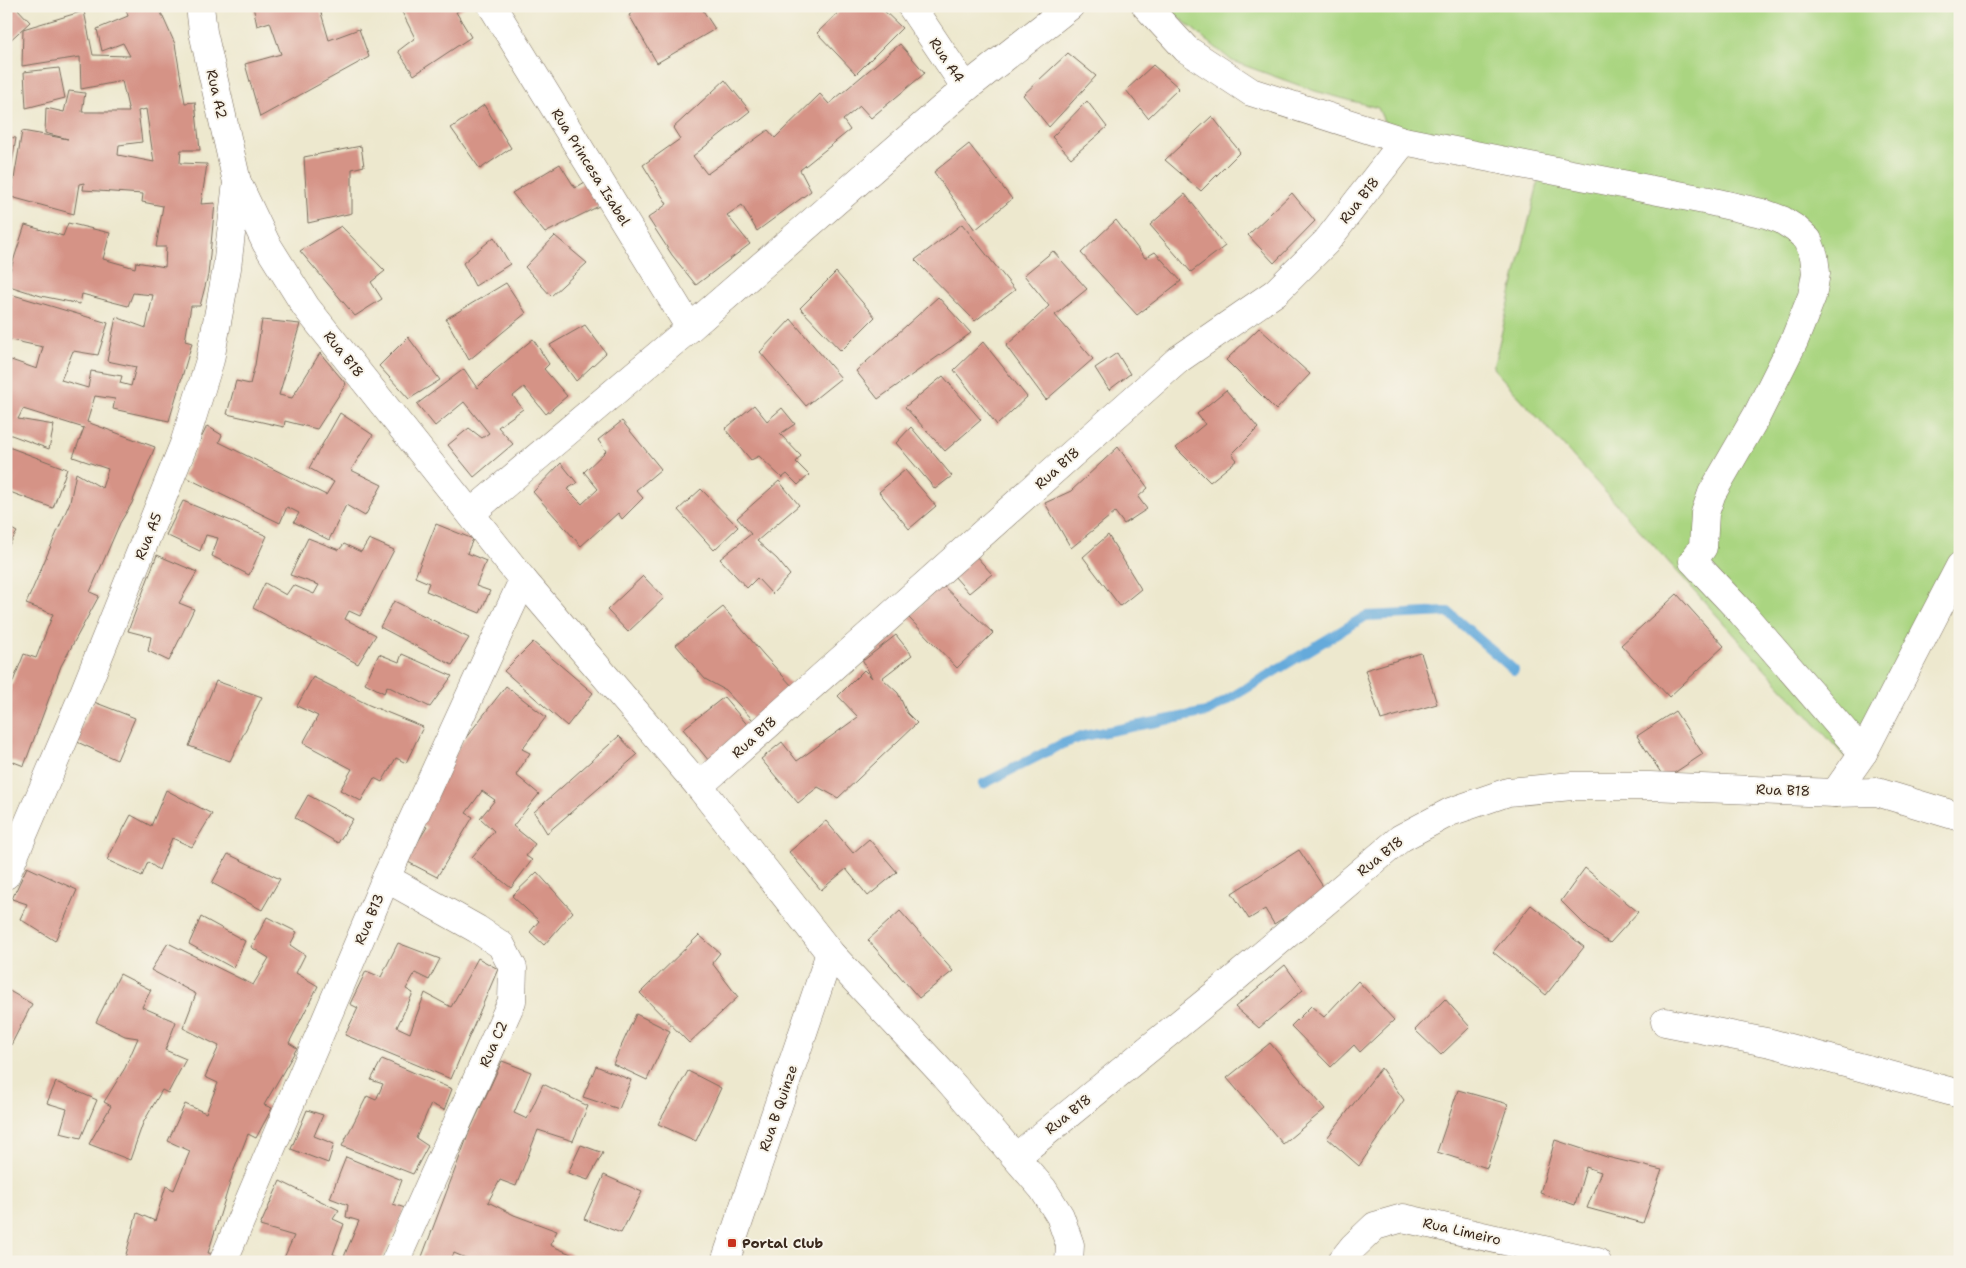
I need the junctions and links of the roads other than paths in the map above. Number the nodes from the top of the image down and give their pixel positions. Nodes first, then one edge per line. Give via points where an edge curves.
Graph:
1 (200, 6) edge
2 (492, 6) edge
3 (911, 6) edge
4 (1070, 6) edge
5 (1146, 6) edge
6 (966, 88) junction
7 (1404, 141) junction
8 (237, 182) junction
9 (690, 328) junction
10 (471, 513) junction
11 (1960, 566) edge
12 (524, 580) junction
13 (1863, 753) junction
14 (699, 786) junction
15 (1835, 793) junction
16 (1960, 817) edge
17 (6, 875) edge
18 (386, 878) junction
19 (830, 953) junction
20 (1665, 1022) dead end
21 (1960, 1094) edge
22 (1016, 1157) junction
23 (223, 1262) edge
24 (395, 1262) edge
25 (725, 1262) edge
26 (1069, 1262) edge
27 (1341, 1262) edge
28 (1597, 1262) edge

1 - 8 street, Rua A2
2 - 9 street, Rua Princesa Isabel
3 - 6 street, Rua A4
4 - 6 street
5 - 7 street via 1186,49 1251,92
6 - 9 street
7 - 13 street via 1766,214 1790,224 1808,240 1816,273 1812,296 1758,416 1712,494 1705,513 1702,547 1693,561
7 - 14 street, Rua B18 via 1326,242 1276,292 1179,359
8 - 10 street, Rua B18 via 266,242 306,307
8 - 17 street, Rua A5 via 227,268 210,360 184,444
9 - 10 street
10 - 12 street, Rua B18
11 - 13 street
12 - 14 street, Rua B18
12 - 18 street, Rua B13
13 - 15 street
14 - 19 street, Rua B18
15 - 16 street, Rua B18 via 1876,792
15 - 22 street, Rua B18 via 1572,786 1508,792 1450,812 1401,838
18 - 23 street, Rua B13
18 - 24 street, Rua C2 via 501,945 512,968 512,1001
19 - 22 street, Rua B18
19 - 25 street, Rua B Quinze
20 - 21 street via 1772,1043
22 - 26 street, Rua B18 via 1043,1189 1060,1216 1070,1245
27 - 28 street, Rua Limeiro via 1375,1226 1404,1218

